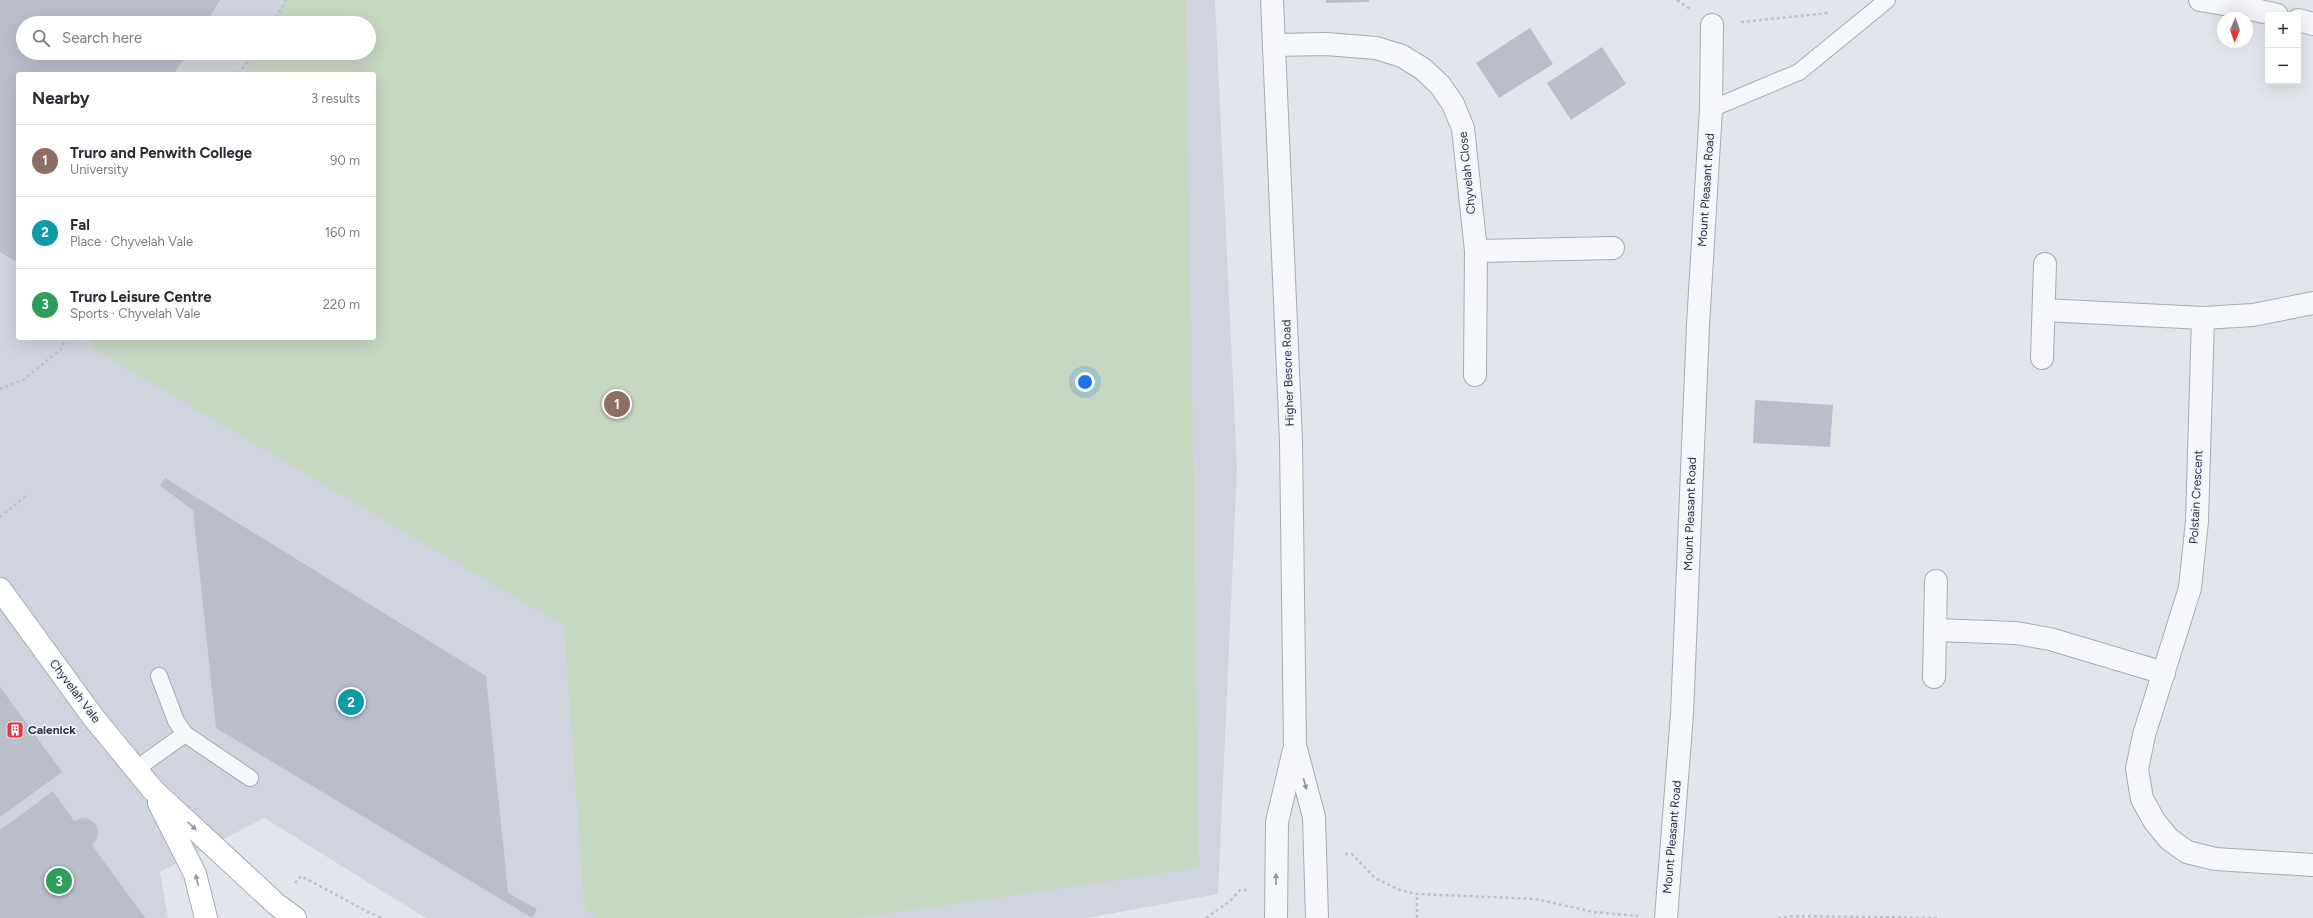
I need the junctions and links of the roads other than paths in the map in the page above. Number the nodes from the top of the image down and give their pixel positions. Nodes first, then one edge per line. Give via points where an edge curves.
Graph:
1 (1272, 0) edge
2 (1887, 0) edge
3 (2200, 0) edge
4 (2265, 12) edge
5 (2301, 21) edge
6 (2313, 24) edge
7 (1712, 25) road end
8 (1274, 45) junction
9 (1711, 109) junction
10 (1613, 248) dead end
11 (1476, 251) junction
12 (2045, 264) dead end
13 (2313, 303) edge
14 (2044, 310) junction
15 (2203, 318) junction
16 (2042, 358) dead end
17 (1475, 375) dead end
18 (1936, 581) dead end
19 (0, 589) edge
20 (1936, 630) junction
21 (2164, 673) junction
22 (160, 676) dead end
23 (1934, 677) dead end
24 (185, 734) junction
25 (1295, 746) junction
26 (136, 769) junction
27 (250, 778) dead end
28 (153, 790) junction
29 (2313, 865) edge
30 (206, 918) edge
31 (295, 918) edge
32 (1276, 918) edge
33 (1317, 918) edge
34 (1666, 918) edge

1 - 8 street, Higher Besore Road
2 - 9 lane via 1799,72
3 - 4 street
5 - 6 street
7 - 9 street, Mount Pleasant Road
8 - 11 street, Chyvelah Close via 1326,44 1376,48 1402,56 1423,69 1440,85 1453,104 1463,128
8 - 25 street, Higher Besore Road via 1291,440
9 - 34 street, Mount Pleasant Road via 1698,333 1682,714
10 - 11 street
11 - 17 street, Chyvelah Close
12 - 14 street
13 - 15 street via 2253,315
14 - 15 street
14 - 16 street
15 - 21 street, Polstain Crescent via 2197,521 2190,588
18 - 20 street
19 - 26 street, Chyvelah Vale via 93,717
20 - 21 street via 2016,633 2050,639
20 - 23 street
21 - 29 street, Polstain Crescent via 2144,735 2137,768 2142,799 2155,822 2169,839 2187,852 2215,859
22 - 24 lane via 176,722
24 - 26 lane
24 - 27 lane
32 -> 25 street, Higher Besore Road via 1277,822
25 -> 33 street, Higher Besore Road via 1314,817
26 - 28 street, Chyvelah Vale
30 -> 28 street, Chyvelah Vale via 195,874
28 -> 31 street, Chyvelah Vale via 276,904

